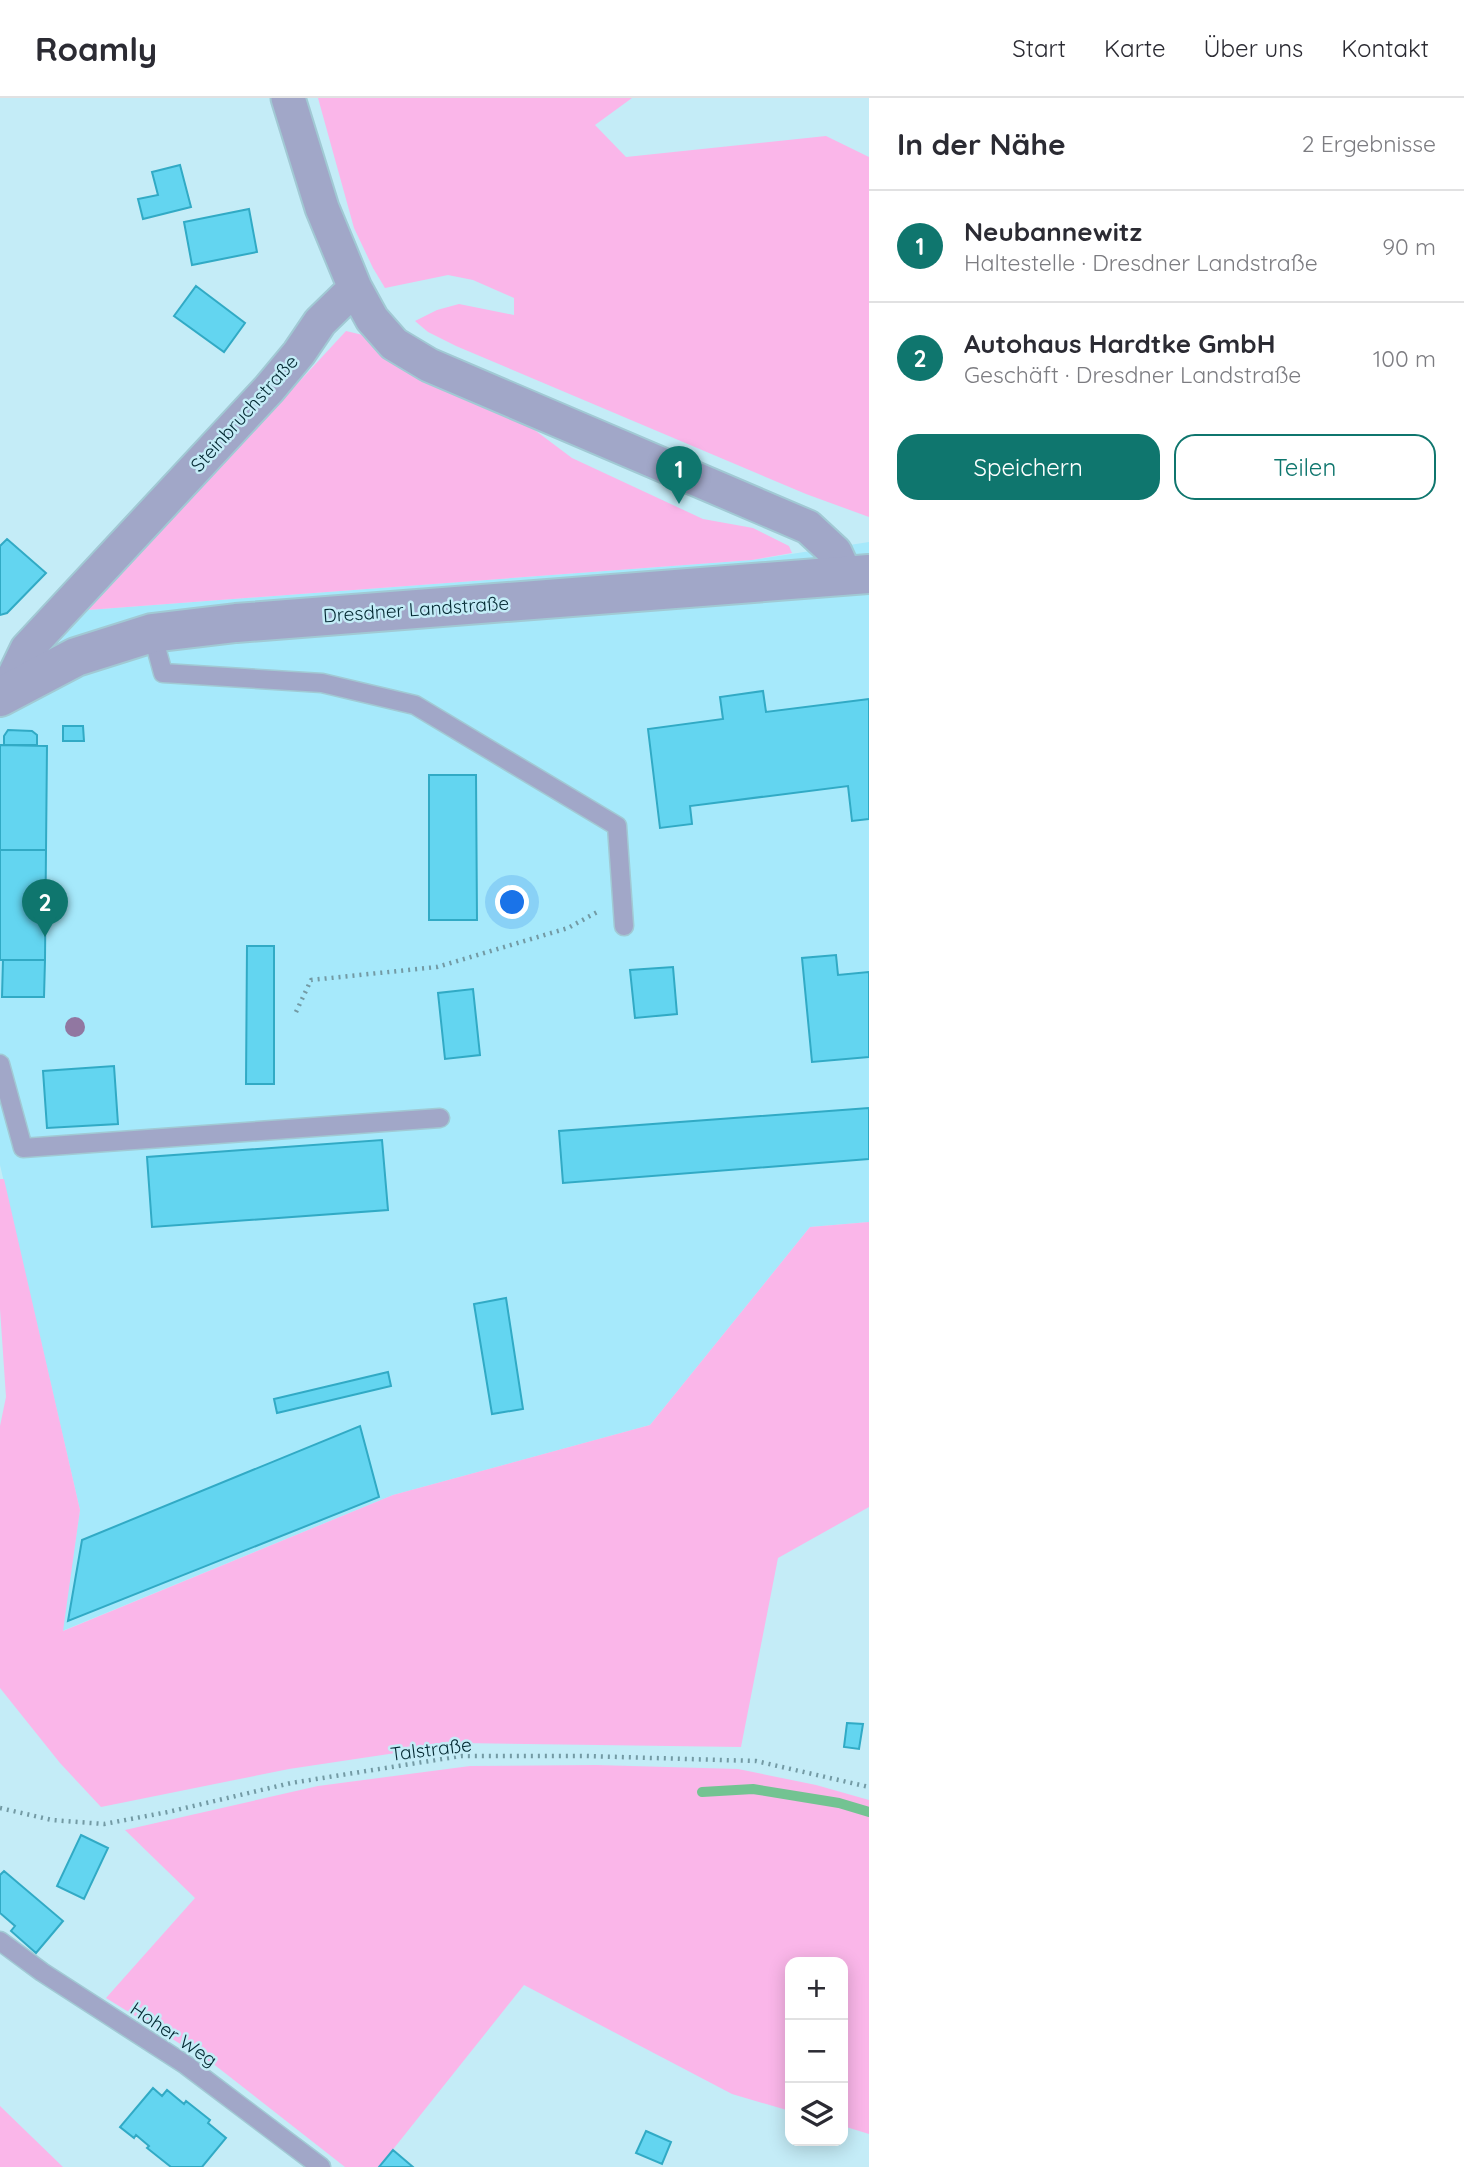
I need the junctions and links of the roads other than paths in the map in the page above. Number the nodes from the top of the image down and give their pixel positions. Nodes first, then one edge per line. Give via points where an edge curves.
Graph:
1 (288, 98) edge
2 (355, 288) junction
3 (858, 575) edge
4 (152, 633) junction
5 (2, 693) edge
6 (624, 926) dead end
7 (0, 1065) edge
8 (440, 1118) dead end
9 (0, 1941) edge
10 (321, 2167) edge

1 - 2 street via 322,208
2 - 3 street via 372,319 394,344 429,365 808,527
2 - 5 street, Steinbruchstraße via 320,322 269,389 27,649
3 - 4 street, Dresdner Landstraße
4 - 5 street, Dresdner Landstraße via 76,657
4 - 6 lane via 163,673 322,683 415,705 617,826
7 - 8 lane via 23,1148
9 - 10 lane, Hoher Weg via 186,2065

